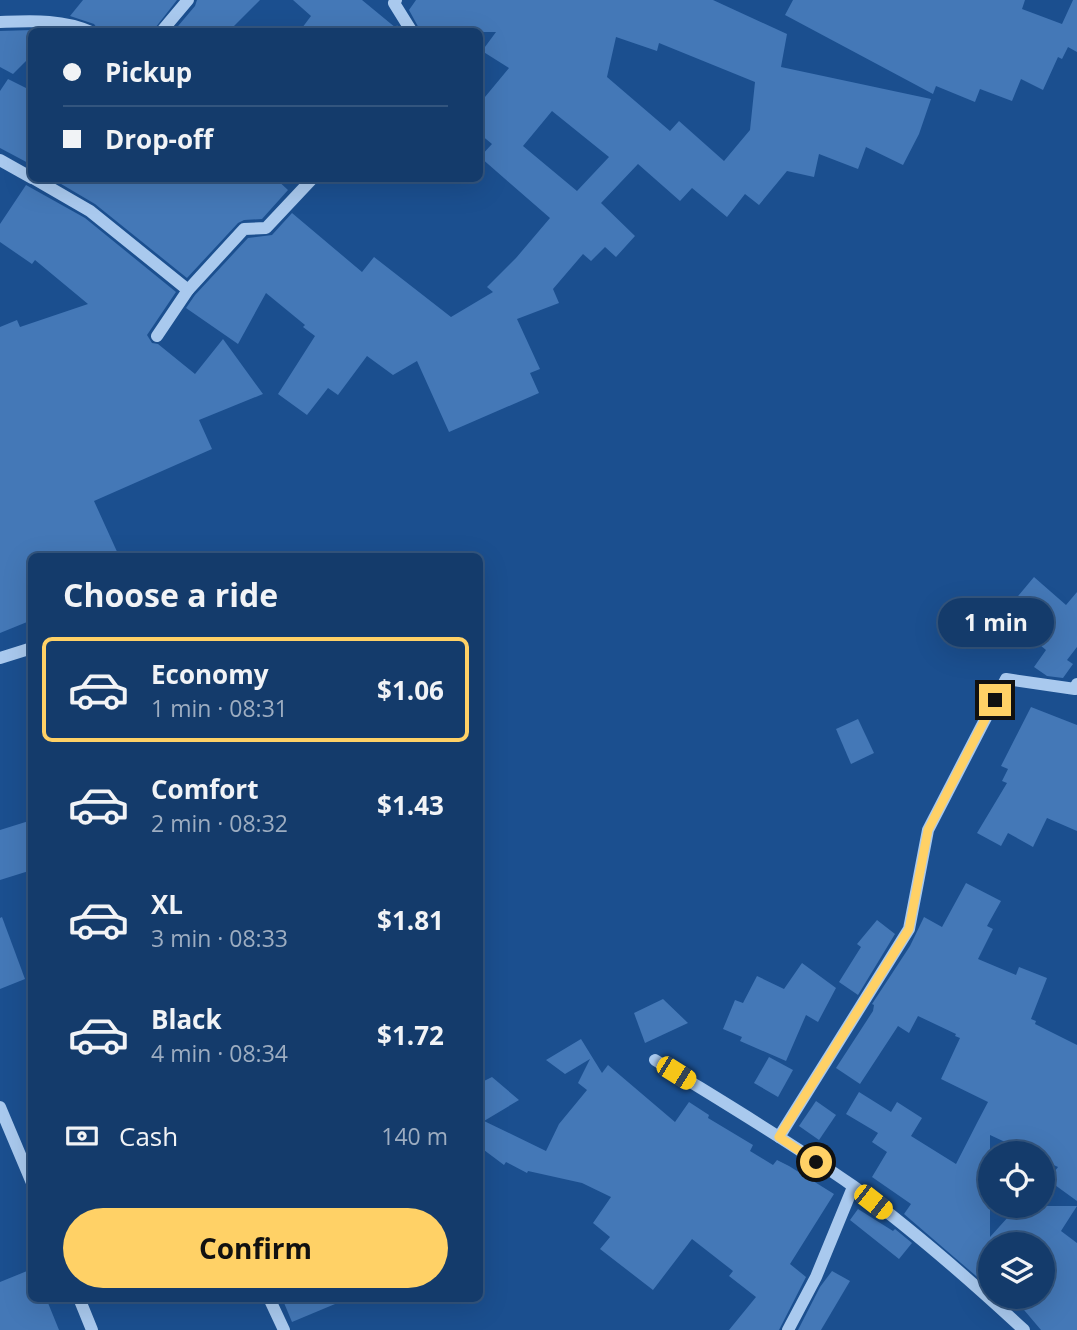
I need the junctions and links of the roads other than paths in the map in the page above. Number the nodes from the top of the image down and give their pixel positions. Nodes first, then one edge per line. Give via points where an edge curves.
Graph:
1 (188, 0) edge
2 (397, 0) edge
3 (0, 22) edge
4 (82, 28) edge
5 (164, 28) edge
6 (410, 28) edge
7 (0, 160) edge
8 (28, 176) edge
9 (39, 182) edge
10 (309, 182) edge
11 (188, 290) junction
12 (157, 336) dead end
13 (28, 649) edge
14 (0, 658) edge
15 (1077, 684) edge
16 (655, 1060) dead end
17 (0, 1107) edge
18 (779, 1137) junction
19 (28, 1174) edge
20 (853, 1187) junction
21 (81, 1302) edge
22 (272, 1302) edge
23 (92, 1330) edge
24 (284, 1330) edge
25 (788, 1330) edge
26 (1024, 1330) edge

1 - 5 street
2 - 6 street via 394,3
3 - 4 street via 46,21
7 - 8 street
9 - 11 street via 90,211
10 - 11 street via 266,229 244,229
11 - 12 street
13 - 14 street
15 - 18 street via 1075,689 1006,678 928,830 909,929
16 - 18 street
17 - 19 street
18 - 20 street
20 - 25 street via 816,1278
20 - 26 street
21 - 23 street
22 - 24 street

